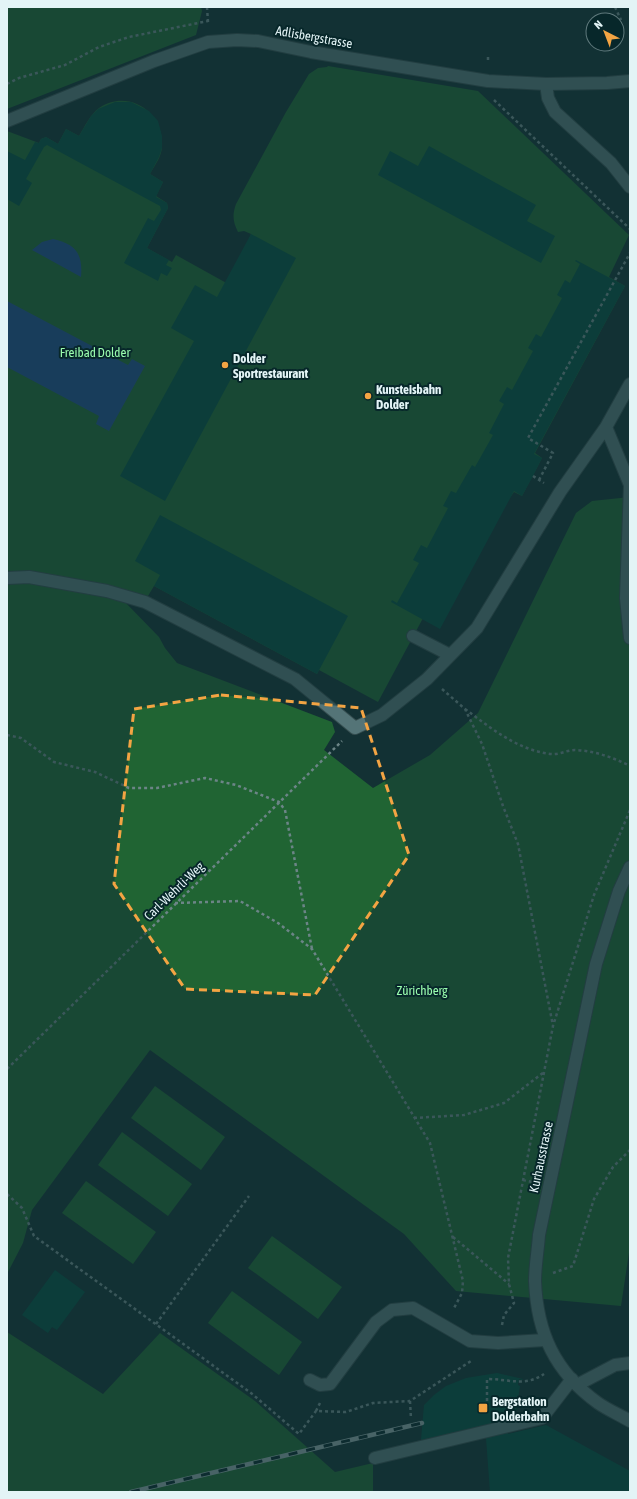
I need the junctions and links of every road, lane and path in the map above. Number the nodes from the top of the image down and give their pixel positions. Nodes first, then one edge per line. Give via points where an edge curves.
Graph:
1 (207, 7) edge
2 (630, 81) edge
3 (7, 84) edge
4 (546, 84) junction
5 (489, 95) dead end
6 (7, 121) edge
7 (630, 187) edge
8 (630, 229) edge
9 (630, 253) edge
10 (630, 384) edge
11 (606, 427) junction
12 (533, 476) dead end
13 (7, 578) edge
14 (413, 636) dead end
15 (630, 638) edge
16 (450, 655) junction
17 (427, 679) junction
18 (465, 708) junction
19 (355, 728) junction
20 (7, 735) edge
21 (630, 766) edge
22 (279, 802) junction
23 (630, 810) edge
24 (630, 867) edge
25 (175, 903) junction
26 (312, 949) junction
27 (553, 1026) junction
28 (7, 1069) edge
29 (544, 1072) junction
30 (414, 1118) junction
31 (630, 1150) edge
32 (7, 1194) edge
33 (249, 1196) dead end
34 (453, 1236) junction
35 (535, 1279) junction
36 (509, 1284) junction
37 (504, 1315) dead end
38 (156, 1324) junction
39 (444, 1325) junction
40 (545, 1340) junction
41 (473, 1360) dead end
42 (630, 1363) edge
43 (310, 1380) dead end
44 (518, 1382) dead end
45 (574, 1382) junction
46 (330, 1384) junction
47 (410, 1401) junction
48 (487, 1401) dead end
49 (316, 1411) junction
50 (411, 1420) dead end
51 (630, 1421) edge
52 (375, 1458) dead end

1 - 3 path via 208,21 129,37 98,47 65,64
2 - 4 street, Adlisbergstrasse via 607,84
4 - 6 street, Adlisbergstrasse via 488,81 258,41 237,40 208,42 154,61
4 - 7 street via 548,98 555,112 611,163
5 - 8 path
9 - 12 path via 528,438 553,454 540,480
10 - 11 street
11 - 15 street via 630,485 626,598
11 - 16 street via 560,492 478,628
13 - 19 street via 29,577 107,591 145,602 294,679
14 - 16 street
16 - 17 street
17 - 18 path
17 - 19 street via 382,715
18 - 21 path via 507,740 534,750 551,754 576,750 606,755
18 - 27 path via 482,744 518,844
19 - 22 path, Carl-Wehrli-Weg
20 - 22 path via 21,738 54,762 95,772 129,788 157,788 205,778 236,785
22 - 25 path, Carl-Wehrli-Weg
22 - 26 path via 285,810
23 - 27 path via 594,895
24 - 35 street, Kurhausstrasse via 619,891 596,964 539,1235
25 - 26 path via 240,901 278,923
25 - 28 path, Carl-Wehrli-Weg
26 - 30 path
27 - 29 path
29 - 30 path via 504,1103 464,1115
29 - 36 path via 508,1258
30 - 34 path via 430,1143
31 - 35 path via 613,1167 594,1199 573,1266
32 - 38 path via 22,1208 34,1236
33 - 38 path
34 - 36 path
34 - 39 path via 463,1281 462,1293
35 - 40 street, Kurhausstrasse via 537,1307
36 - 37 path via 514,1303
38 - 49 path via 251,1393 299,1434
39 - 40 street via 470,1341 498,1343
39 - 46 street via 413,1308 392,1310 376,1322
40 - 45 street, Kurhausstrasse
41 - 47 path
42 - 45 street via 614,1365
43 - 46 street via 320,1385
44 - 48 path via 487,1379
45 - 51 street, Kurhausstrasse via 599,1403
45 - 52 street via 542,1418
46 - 49 path
47 - 49 path via 373,1403 346,1412
47 - 50 path

